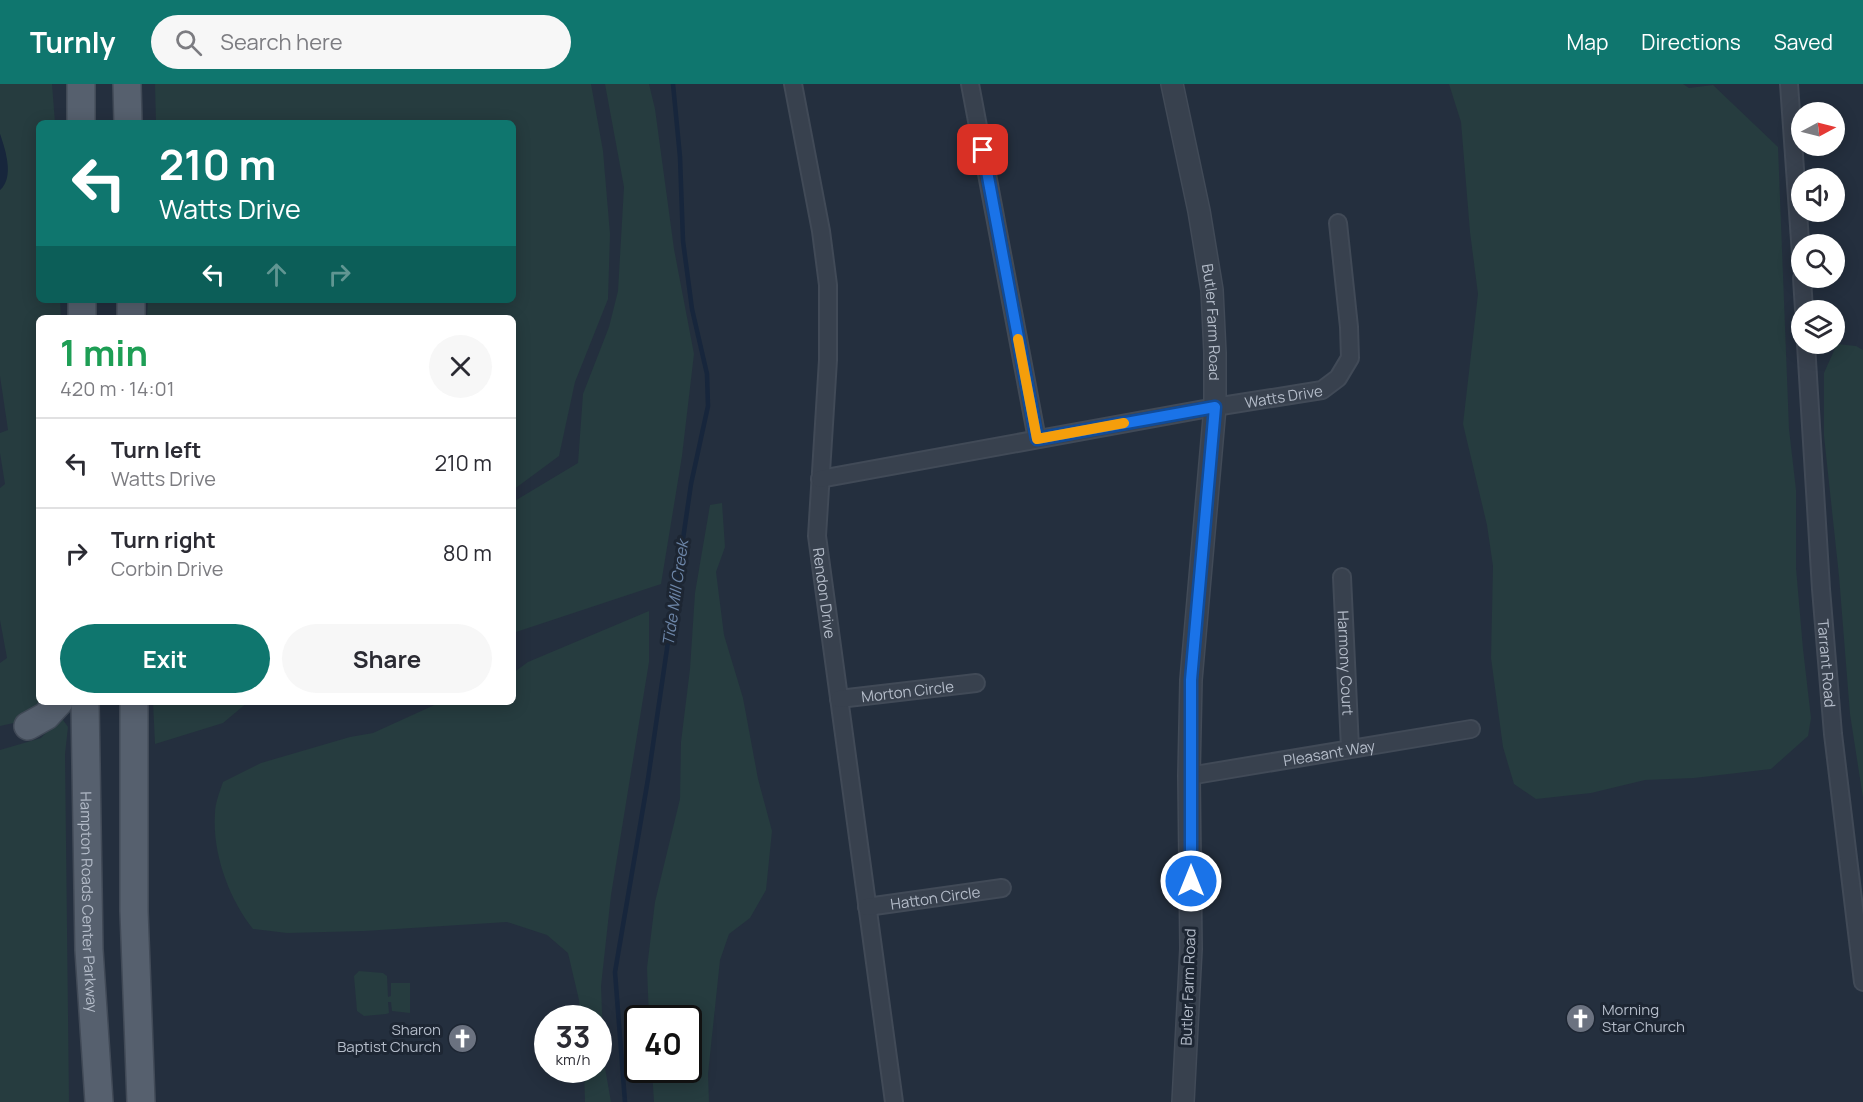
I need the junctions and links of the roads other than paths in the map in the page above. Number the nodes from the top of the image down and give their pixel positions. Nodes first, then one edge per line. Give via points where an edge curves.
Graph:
1 (81, 84) edge
2 (128, 84) edge
3 (793, 84) edge
4 (970, 84) edge
5 (1172, 84) edge
6 (1789, 84) edge
7 (81, 120) edge
8 (128, 120) edge
9 (1338, 223) dead end
10 (1800, 234) edge
11 (1807, 354) edge
12 (1215, 407) junction
13 (1037, 439) junction
14 (820, 479) junction
15 (1342, 577) dead end
16 (976, 683) dead end
17 (839, 699) junction
18 (56, 705) edge
19 (85, 705) edge
20 (134, 705) edge
21 (28, 726) dead end
22 (1471, 729) dead end
23 (1350, 748) junction
24 (1189, 776) junction
25 (1002, 888) dead end
26 (867, 907) junction
27 (1863, 982) edge
28 (99, 1102) edge
29 (141, 1102) edge
30 (894, 1102) edge
31 (1183, 1102) edge

1 - 7 main road
2 - 8 main road
3 - 14 street, Rendon Drive via 828,285 828,360
4 - 13 street
5 - 12 street, Butler Farm Road via 1212,290
6 - 10 street
9 - 12 street, Watts Drive via 1350,357 1338,378 1322,390
11 - 27 street, Tarrant Road via 1833,734
12 - 13 street, Watts Drive
12 - 24 street, Butler Farm Road via 1191,680
13 - 14 street, Watts Drive
14 - 17 street, Rendon Drive via 817,536
15 - 23 street, Harmony Court
16 - 17 street, Morton Circle
17 - 26 street, Rendon Drive
18 - 21 main road
19 - 28 main road, Hampton Roads Center Parkway via 89,950
20 - 29 main road via 134,911
22 - 23 street, Pleasant Way
23 - 24 street, Pleasant Way
24 - 31 street, Butler Farm Road via 1191,949
25 - 26 street, Hatton Circle
26 - 30 street, Rendon Drive

